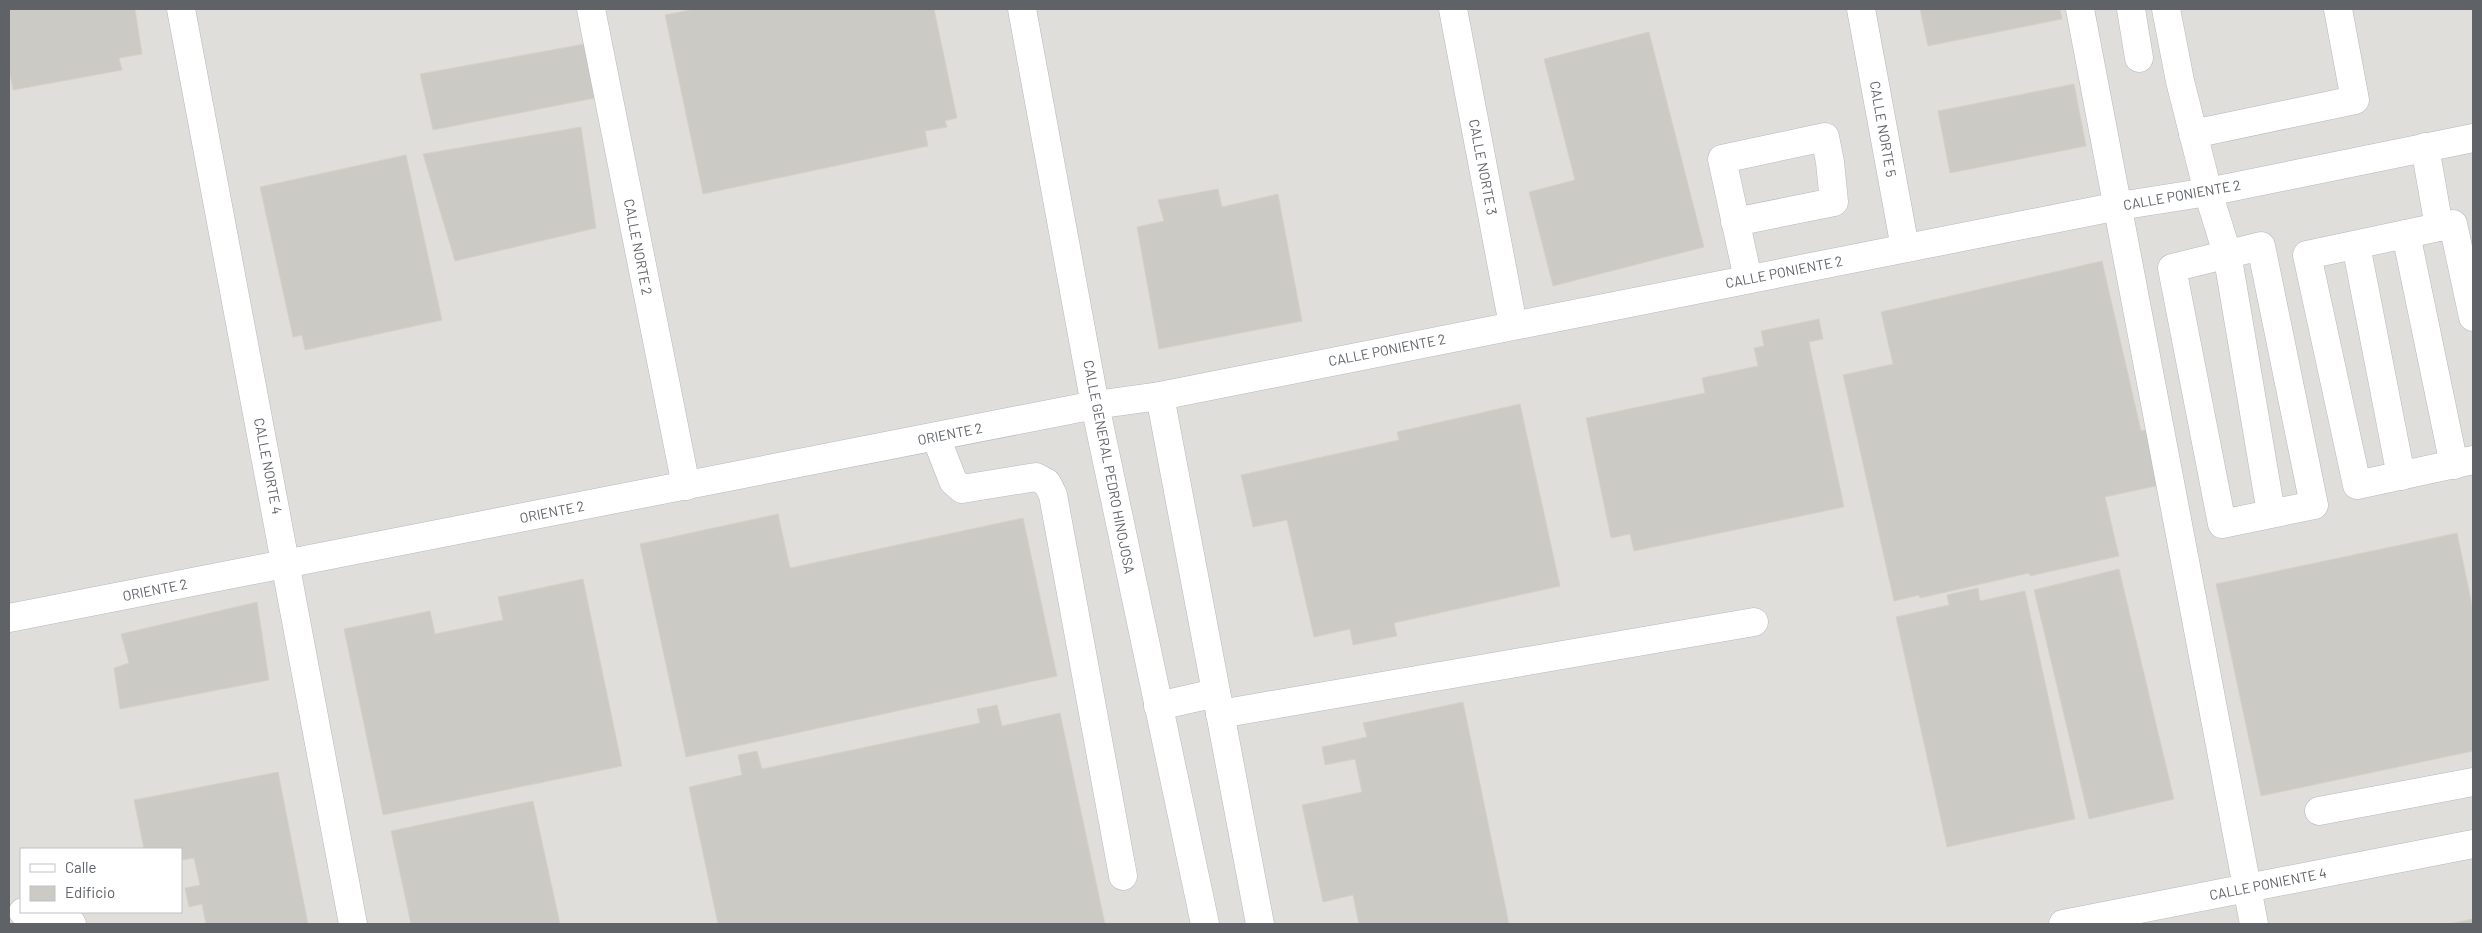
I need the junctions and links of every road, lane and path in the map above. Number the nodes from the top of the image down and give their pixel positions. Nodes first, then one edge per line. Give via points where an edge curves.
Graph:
1 (181, 9) edge
2 (591, 9) edge
3 (1022, 9) edge
4 (1453, 9) edge
5 (1861, 9) edge
6 (2080, 9) edge
7 (2131, 9) edge
8 (2166, 9) edge
9 (2338, 9) edge
10 (2139, 58) dead end
11 (2193, 134) junction
12 (2473, 138) edge
13 (2424, 147) junction
14 (2208, 192) junction
15 (2119, 206) junction
16 (1735, 222) dead end
17 (2440, 227) junction
18 (2406, 234) junction
19 (2356, 245) junction
20 (1905, 248) junction
21 (2227, 253) junction
22 (1748, 279) junction
23 (2473, 317) edge
24 (1513, 325) junction
25 (1160, 396) junction
26 (1095, 404) junction
27 (936, 437) junction
28 (2464, 463) edge
29 (2401, 476) junction
30 (686, 486) junction
31 (2271, 513) junction
32 (286, 564) junction
33 (9, 618) edge
34 (1754, 622) dead end
35 (1218, 704) junction
36 (1158, 706) junction
37 (2473, 782) edge
38 (2319, 811) dead end
39 (2473, 844) edge
40 (1123, 876) dead end
41 (2248, 888) junction
42 (26, 913) edge
43 (72, 924) edge
44 (353, 924) edge
45 (1204, 924) edge
46 (1260, 924) edge
47 (2062, 924) edge
48 (2254, 924) edge

1 - 32 street, CALLE NORTE 4
2 - 30 street, CALLE NORTE 2
3 - 26 street, CALLE GENERAL PEDRO HINOJOSA
4 - 24 street, CALLE NORTE 3
5 - 20 street, CALLE NORTE 5
6 - 15 street
7 - 10 street
8 - 11 street
9 - 11 street via 2355,100
11 - 14 street
12 - 13 street, CALLE PONIENTE 2
13 - 14 street, CALLE PONIENTE 2
13 - 17 street
14 - 15 street, CALLE PONIENTE 2
14 - 21 street
15 - 20 street, CALLE PONIENTE 2
15 - 41 street
16 - 22 street
17 - 18 street
17 - 23 street via 2453,224
18 - 19 street
18 - 28 street
19 - 29 street
19 - 29 street via 2308,255 2357,486
20 - 22 street, CALLE PONIENTE 2
21 - 31 street
21 - 31 street via 2262,246 2314,504
21 - 31 street via 2172,268 2222,524
22 - 24 street, CALLE PONIENTE 2
24 - 25 street, CALLE PONIENTE 2
25 - 26 street, CALLE PONIENTE 2
25 - 35 street
26 - 27 street, ORIENTE 2
26 - 36 street, CALLE GENERAL PEDRO HINOJOSA
27 - 30 street, ORIENTE 2
27 - 40 street via 953,481 962,489 1036,476 1047,483 1053,495
28 - 29 street
30 - 32 street, ORIENTE 2
32 - 33 street, ORIENTE 2
32 - 44 street, CALLE NORTE 4
34 - 35 street
35 - 36 street
35 - 46 street
36 - 45 street, CALLE GENERAL PEDRO HINOJOSA
37 - 38 street
39 - 41 street, CALLE PONIENTE 4
41 - 47 street, CALLE PONIENTE 4
41 - 48 street
42 - 43 street

